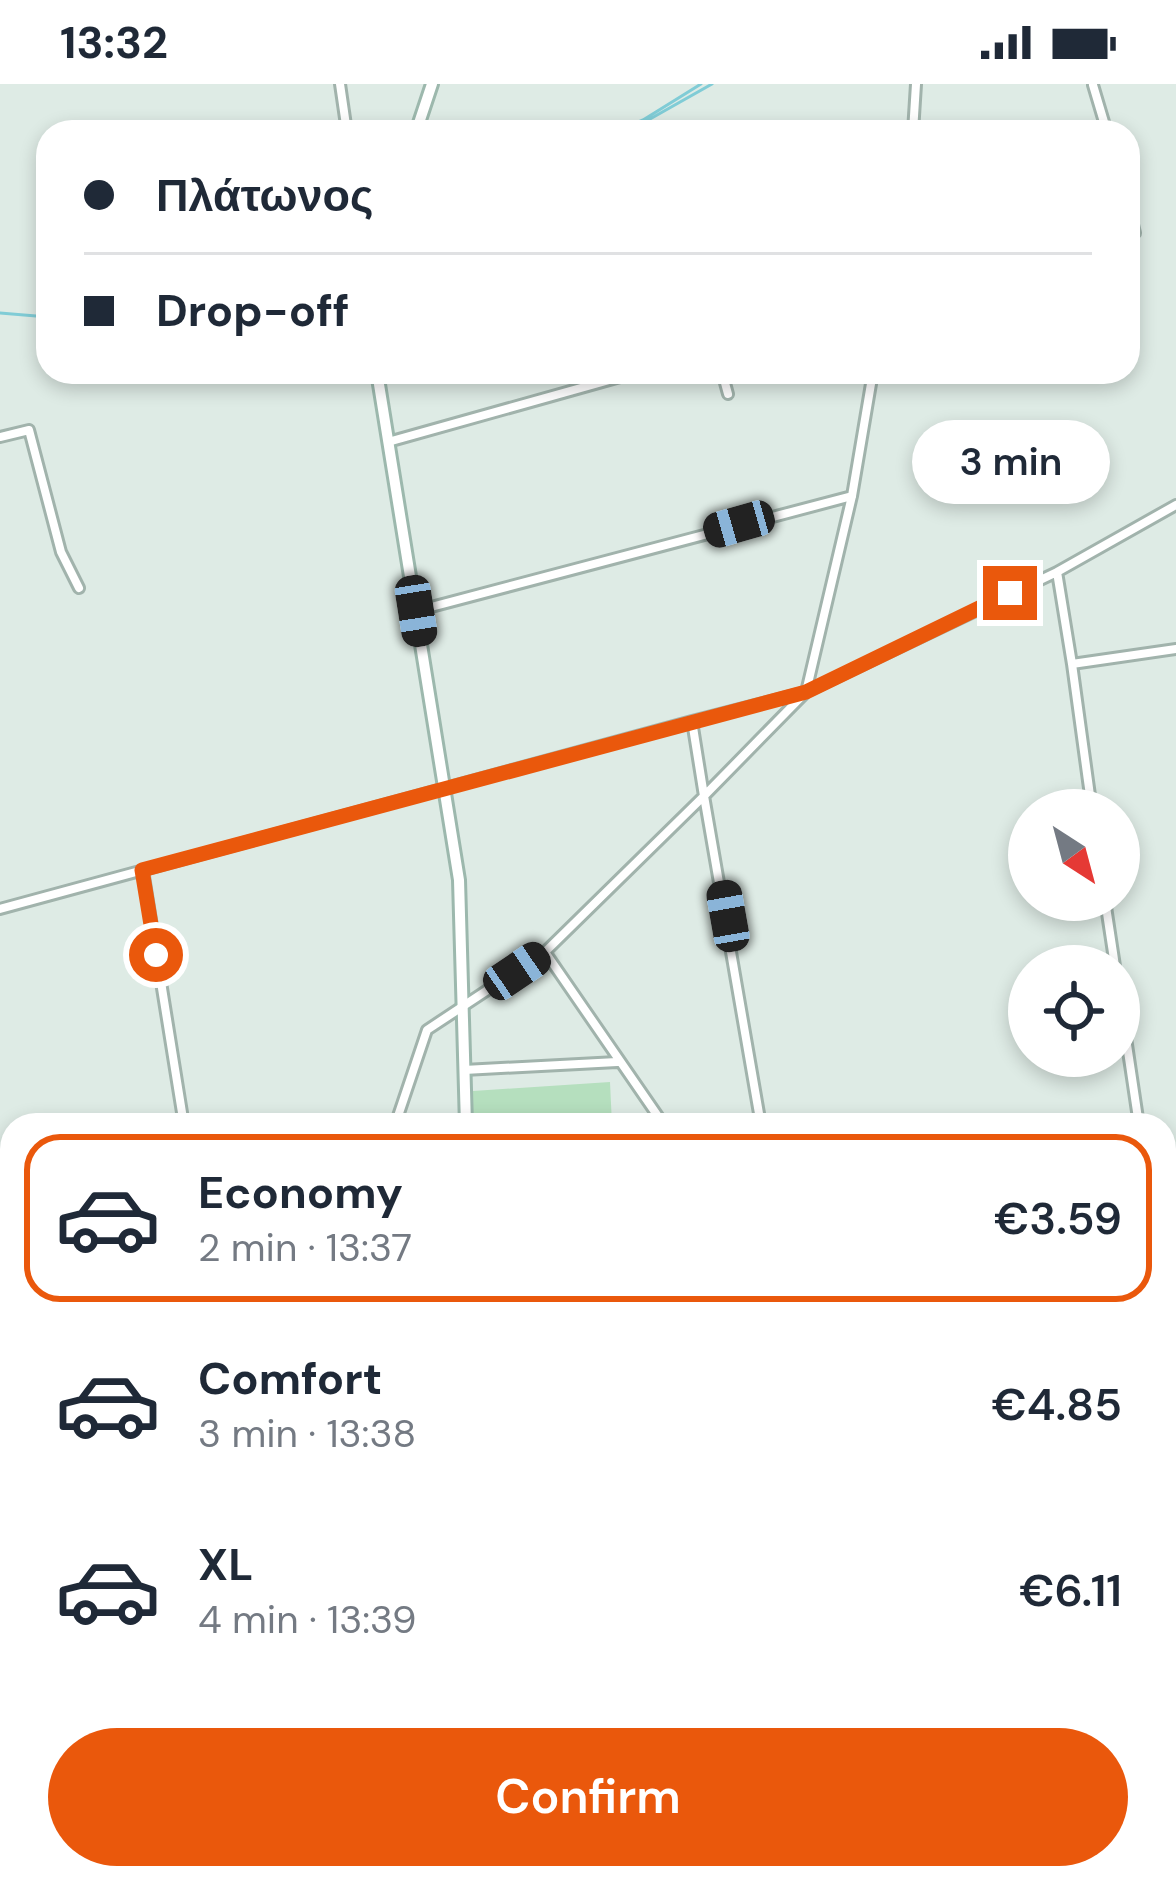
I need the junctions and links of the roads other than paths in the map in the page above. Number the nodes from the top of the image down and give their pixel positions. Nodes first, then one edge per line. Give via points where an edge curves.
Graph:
1 (326, 84) edge
2 (340, 84) edge
3 (433, 84) edge
4 (916, 84) edge
5 (1093, 85) edge
6 (345, 120) edge
7 (420, 120) edge
8 (914, 120) edge
9 (1103, 120) edge
10 (378, 384) edge
11 (595, 384) edge
12 (725, 384) edge
13 (870, 384) edge
14 (728, 394) dead end
15 (0, 437) edge
16 (386, 443) junction
17 (852, 496) junction
18 (1176, 506) edge
19 (1058, 572) junction
20 (79, 588) dead end
21 (416, 611) junction
22 (1176, 649) edge
23 (1072, 664) junction
24 (806, 692) junction
25 (692, 721) junction
26 (446, 788) junction
27 (1089, 789) edge
28 (704, 796) junction
29 (142, 870) junction
30 (0, 909) edge
31 (545, 952) junction
32 (460, 1009) junction
33 (618, 1062) junction
34 (463, 1070) junction
35 (1132, 1077) edge
36 (182, 1113) edge
37 (399, 1113) edge
38 (465, 1113) edge
39 (657, 1113) edge
40 (759, 1113) edge
41 (1137, 1113) edge

1 - 2 street
2 - 6 street
3 - 7 street
4 - 8 street
5 - 9 street
10 - 16 street
11 - 16 street
12 - 14 street
13 - 17 street
15 - 20 street via 29,430 61,552
16 - 21 street
17 - 21 street
17 - 24 street
18 - 19 street
19 - 23 street
19 - 24 street
21 - 26 street
22 - 23 street
23 - 27 street
24 - 25 street
24 - 28 street
25 - 26 street
25 - 28 street
26 - 29 street
26 - 32 street via 459,880
28 - 31 street
28 - 40 street
29 - 30 street
29 - 36 street
31 - 32 street
31 - 33 street
32 - 34 street
32 - 37 street via 425,1033
33 - 34 street
33 - 39 street
34 - 38 street
35 - 41 street

